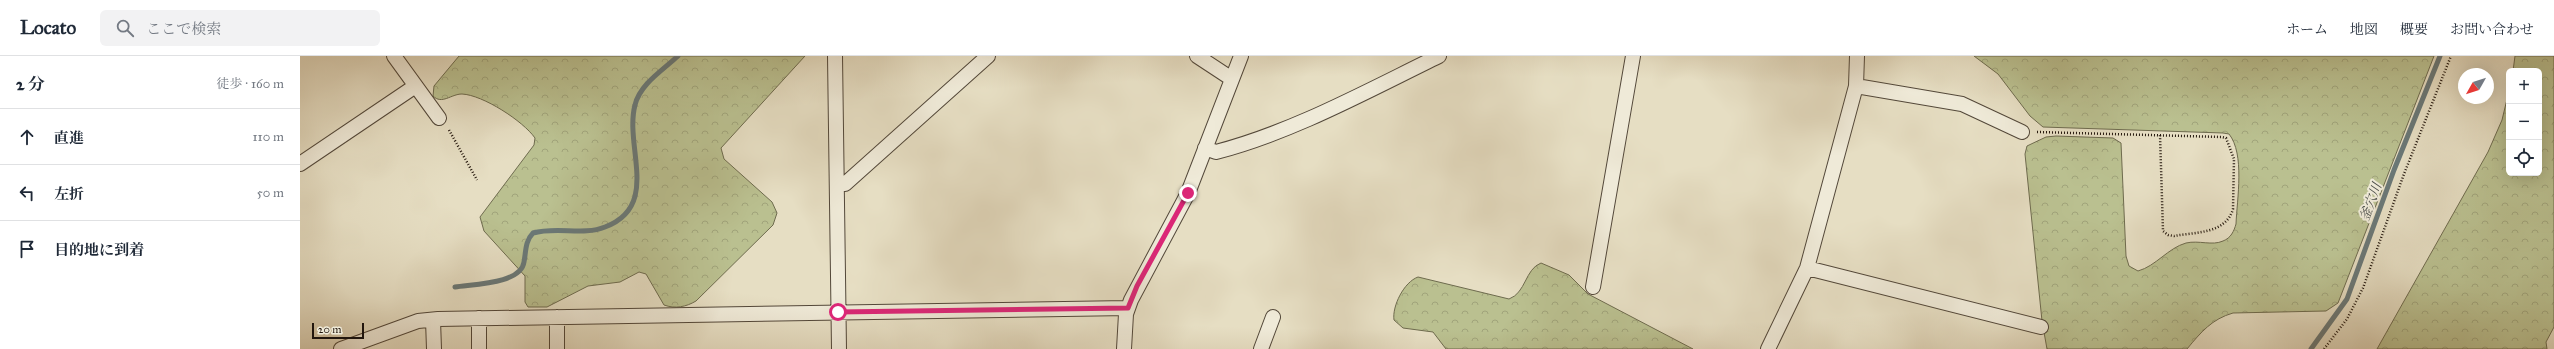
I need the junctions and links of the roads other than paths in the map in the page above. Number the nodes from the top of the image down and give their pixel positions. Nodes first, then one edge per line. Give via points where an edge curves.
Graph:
1 (394, 56) edge
2 (835, 56) edge
3 (988, 56) edge
4 (1198, 56) edge
5 (1241, 56) edge
6 (1439, 56) edge
7 (1633, 56) edge
8 (1857, 56) edge
9 (1232, 79) junction
10 (1856, 86) junction
11 (414, 87) junction
12 (439, 118) road end
13 (2022, 132) road end
14 (1205, 148) junction
15 (300, 164) edge
16 (837, 184) junction
17 (1807, 268) junction
18 (1593, 287) dead end
19 (1128, 308) junction
20 (838, 312) junction
21 (557, 317) junction
22 (1273, 317) dead end
23 (479, 318) junction
24 (433, 320) junction
25 (2041, 327) dead end
26 (348, 348) edge
27 (434, 349) edge
28 (479, 349) edge
29 (557, 349) edge
30 (839, 349) edge
31 (1124, 349) edge
32 (1261, 349) edge
33 (1768, 349) edge

1 - 11 street
2 - 16 street
3 - 16 street via 844,184
4 - 9 street
5 - 9 street
6 - 14 street via 1282,129 1216,152
7 - 18 street
8 - 10 street
9 - 14 street
10 - 13 street via 1962,104
10 - 17 street
11 - 12 street
11 - 15 street
14 - 19 street via 1179,211 1137,286
16 - 20 street
17 - 25 street
17 - 33 street
19 - 20 street
19 - 31 street
20 - 21 street
20 - 30 street
21 - 23 street
21 - 29 street
22 - 32 street
23 - 24 street
23 - 28 street
24 - 26 street via 404,325
24 - 27 street

